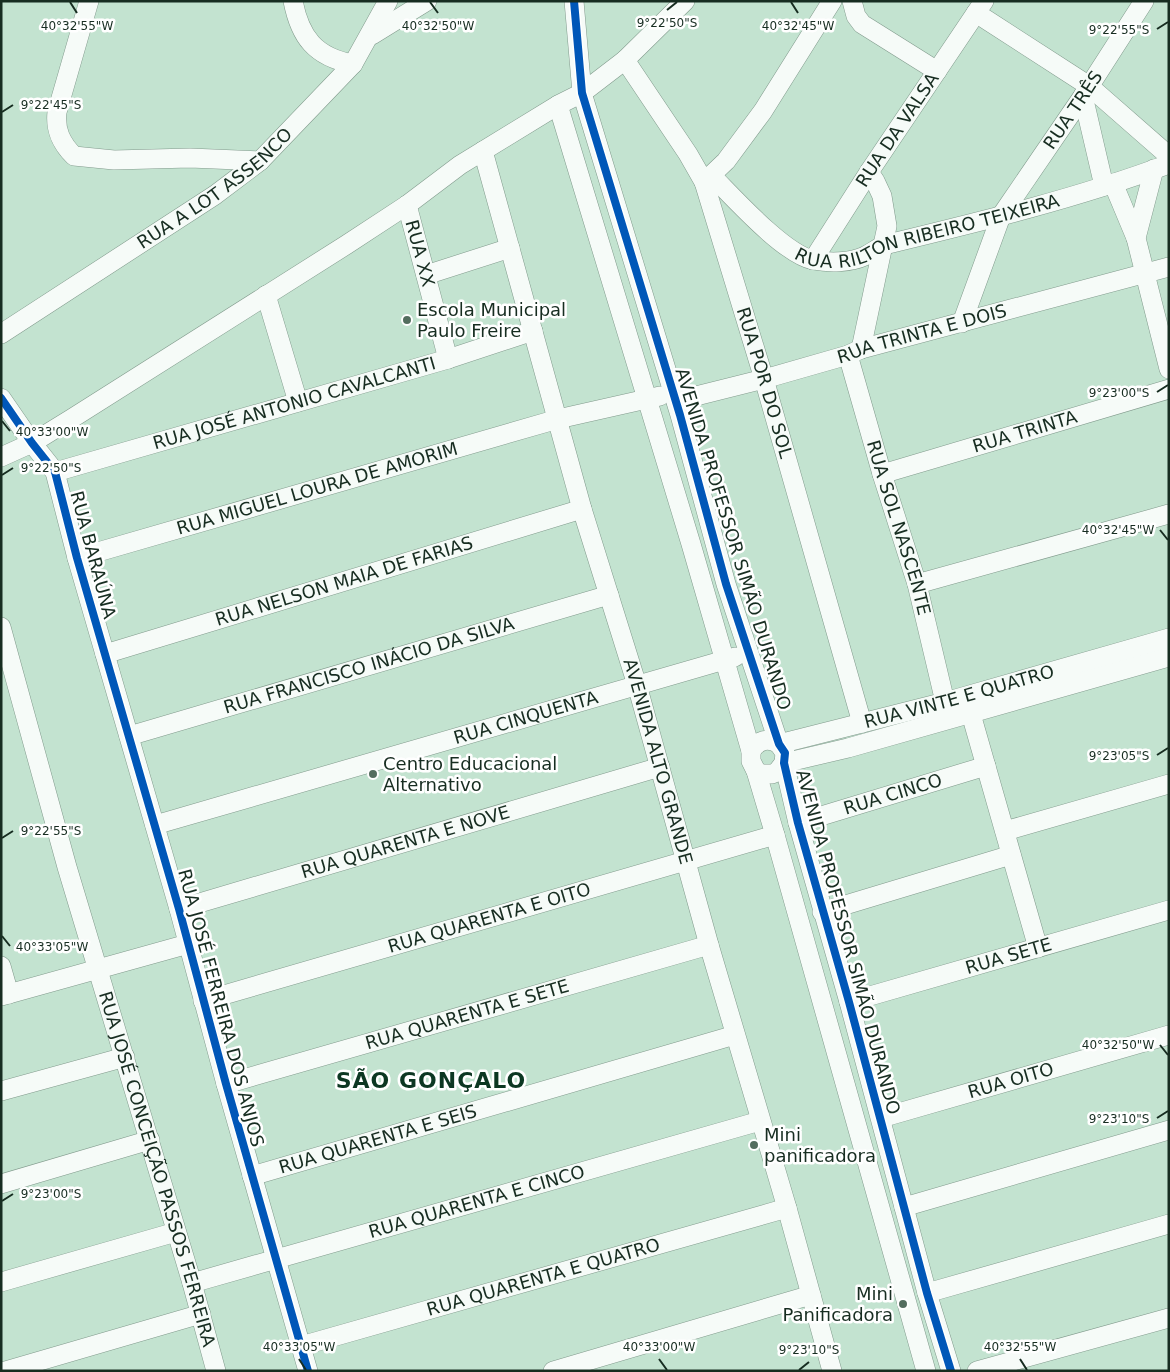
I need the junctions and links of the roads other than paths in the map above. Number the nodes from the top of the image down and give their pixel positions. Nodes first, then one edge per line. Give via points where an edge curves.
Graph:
1 (89, 1) edge
2 (293, 1) edge
3 (388, 1) edge
4 (427, 1) edge
5 (574, 1) edge
6 (685, 1) edge
7 (852, 1) edge
8 (1144, 1) edge
9 (831, 2) edge
10 (980, 7) edge
11 (368, 36) junction
12 (625, 60) junction
13 (353, 64) junction
14 (937, 71) junction
15 (1086, 91) junction
16 (582, 93) junction
17 (558, 106) junction
18 (483, 151) junction
19 (1169, 156) edge
20 (260, 161) junction
21 (1162, 167) edge
22 (869, 172) junction
23 (708, 179) junction
24 (1108, 184) junction
25 (407, 205) junction
26 (1001, 216) junction
27 (1136, 238) junction
28 (883, 245) junction
29 (510, 248) junction
30 (813, 260) junction
31 (1169, 267) edge
32 (1144, 273) junction
33 (426, 275) junction
34 (266, 295) junction
35 (962, 322) junction
36 (533, 332) junction
37 (1, 334) edge
38 (854, 352) junction
39 (448, 359) junction
40 (1169, 369) edge
41 (764, 379) junction
42 (1169, 389) edge
43 (674, 397) junction
44 (1, 398) edge
45 (648, 398) junction
46 (298, 402) junction
47 (558, 419) junction
48 (32, 443) junction
49 (1, 457) edge
50 (55, 472) junction
51 (882, 474) junction
52 (582, 510) junction
53 (1169, 514) edge
54 (76, 558) junction
55 (917, 584) junction
56 (609, 595) junction
57 (1, 627) edge
58 (1169, 638) edge
59 (105, 654) junction
60 (1169, 657) edge
61 (724, 660) junction
62 (756, 676) junction
63 (637, 685) junction
64 (945, 702) junction
65 (971, 714) junction
66 (862, 723) junction
67 (842, 728) junction
68 (130, 736) junction
69 (779, 744) junction
70 (848, 748) junction
71 (751, 751) junction
72 (784, 763) junction
73 (986, 766) junction
74 (660, 767) junction
75 (756, 771) junction
76 (1169, 784) edge
77 (798, 823) junction
78 (155, 825) junction
79 (1006, 831) junction
80 (775, 835) junction
81 (1011, 855) junction
82 (686, 860) junction
83 (179, 909) junction
84 (1169, 910) edge
85 (822, 912) junction
86 (188, 944) junction
87 (709, 945) junction
88 (1038, 948) junction
89 (1, 966) edge
90 (97, 968) junction
91 (5, 995) edge
92 (203, 1001) junction
93 (849, 1002) junction
94 (735, 1035) junction
95 (1169, 1035) edge
96 (124, 1056) junction
97 (226, 1084) junction
98 (1, 1091) edge
99 (881, 1118) junction
100 (760, 1121) junction
101 (1169, 1130) edge
102 (150, 1140) junction
103 (252, 1176) junction
104 (1, 1184) edge
105 (904, 1207) junction
106 (787, 1208) junction
107 (1169, 1224) edge
108 (176, 1232) junction
109 (276, 1259) junction
110 (1, 1282) edge
111 (192, 1283) junction
112 (927, 1293) junction
113 (811, 1295) junction
114 (201, 1314) junction
115 (1169, 1318) edge
116 (301, 1346) junction
117 (5, 1371) edge
118 (216, 1371) edge
119 (308, 1371) edge
120 (552, 1371) edge
121 (832, 1371) edge
122 (926, 1371) edge
123 (951, 1371) edge
124 (977, 1371) edge

1 - 20 street via 56,117 57,131 66,149 74,156 114,160 190,158
2 - 13 street via 296,19 310,43 330,57
3 - 11 street, RUA A LOT ASSENCO
4 - 11 street
5 - 16 street, AVENIDA PROFESSOR SIMÃO DURANDO
6 - 12 street
7 - 14 street via 862,24
8 - 15 street, RUA TRÊS
9 - 23 street via 763,111 726,161
10 - 14 street, RUA DA VALSA
10 - 15 street
11 - 13 street, RUA A LOT ASSENCO
12 - 16 street
12 - 23 street, RUA POR DO SOL
13 - 20 street, RUA A LOT ASSENCO
14 - 22 street, RUA DA VALSA
15 - 19 street
15 - 24 street
15 - 26 street, RUA TRÊS
16 - 17 street
16 - 43 street, AVENIDA PROFESSOR SIMÃO DURANDO
17 - 18 street
17 - 45 street
18 - 25 street
18 - 29 street, AVENIDA ALTO GRANDE
20 - 37 street, RUA A LOT ASSENCO
21 - 24 street, RUA RILTON RIBEIRO TEIXEIRA
21 - 27 street
22 - 28 street via 879,187 886,216
22 - 30 street, RUA DA VALSA
23 - 30 street, RUA RILTON RIBEIRO TEIXEIRA via 782,242
23 - 41 street, RUA POR DO SOL
24 - 26 street, RUA RILTON RIBEIRO TEIXEIRA
24 - 27 street
25 - 33 street, RUA XX
25 - 34 street
26 - 28 street, RUA RILTON RIBEIRO TEIXEIRA
26 - 35 street, RUA TRÊS
27 - 32 street
28 - 30 street, RUA RILTON RIBEIRO TEIXEIRA via 865,256 848,261
28 - 38 street
29 - 33 street
29 - 36 street, AVENIDA ALTO GRANDE
31 - 32 street, RUA TRINTA E DOIS
32 - 35 street, RUA TRINTA E DOIS
32 - 40 street
33 - 39 street, RUA XX
34 - 46 street
34 - 48 street
35 - 38 street, RUA TRINTA E DOIS
36 - 39 street, RUA JOSÉ ANTONIO CAVALCANTI
36 - 47 street, AVENIDA ALTO GRANDE
38 - 41 street, RUA TRINTA E DOIS
38 - 51 street, RUA SOL NASCENTE
39 - 46 street, RUA JOSÉ ANTONIO CAVALCANTI
41 - 43 street, RUA TRINTA E DOIS
41 - 66 street, RUA POR DO SOL
42 - 51 street, RUA TRINTA
43 - 45 street, RUA TRINTA E DOIS
43 - 62 street, AVENIDA PROFESSOR SIMÃO DURANDO via 726,584
44 - 48 street, RUA BARAÚNA
45 - 47 street, RUA MIGUEL LOURA DE AMORIM
45 - 61 street
46 - 50 street, RUA JOSÉ ANTONIO CAVALCANTI
47 - 52 street, AVENIDA ALTO GRANDE
47 - 54 street, RUA MIGUEL LOURA DE AMORIM
48 - 49 street
48 - 50 street, RUA BARAÚNA
50 - 54 street, RUA BARAÚNA
51 - 55 street, RUA SOL NASCENTE
52 - 56 street, AVENIDA ALTO GRANDE
52 - 59 street, RUA NELSON MAIA DE FARIAS
53 - 55 street
54 - 59 street, RUA BARAÚNA
55 - 64 street, RUA SOL NASCENTE
56 - 63 street, AVENIDA ALTO GRANDE
56 - 68 street, RUA FRANCISCO INÁCIO DA SILVA
57 - 90 street, RUA JOSÉ CONCEIÇÃO PASSOS FERREIRA
58 - 64 street, RUA VINTE E QUATRO
59 - 68 street, RUA JOSÉ FERREIRA DOS ANJOS
60 - 65 street, RUA VINTE E QUATRO
61 - 62 street via 735,657 745,660
61 - 63 street, RUA CINQUENTA
61 - 71 street
62 - 69 street, AVENIDA PROFESSOR SIMÃO DURANDO
63 - 74 street, AVENIDA ALTO GRANDE
63 - 78 street, RUA CINQUENTA
64 - 66 street, RUA VINTE E QUATRO
65 - 70 street, RUA VINTE E QUATRO
65 - 73 street
66 - 67 street, RUA VINTE E QUATRO
67 - 69 street, RUA VINTE E QUATRO
67 - 70 street
68 - 78 street, RUA JOSÉ FERREIRA DOS ANJOS
69 - 71 street, RUA VINTE E QUATRO via 763,740
69 - 72 street, AVENIDA PROFESSOR SIMÃO DURANDO via 785,753
70 - 72 street, RUA VINTE E QUATRO
71 - 75 street
72 - 75 street, RUA VINTE E QUATRO via 772,774
72 - 77 street, AVENIDA PROFESSOR SIMÃO DURANDO
73 - 77 street, RUA CINCO
73 - 79 street
74 - 82 street, AVENIDA ALTO GRANDE
74 - 83 street, RUA QUARENTA E NOVE
75 - 80 street
76 - 79 street
77 - 85 street, AVENIDA PROFESSOR SIMÃO DURANDO
78 - 83 street, RUA JOSÉ FERREIRA DOS ANJOS
79 - 81 street
80 - 82 street, RUA QUARENTA E OITO
80 - 122 street
81 - 85 street
81 - 88 street
82 - 87 street, AVENIDA ALTO GRANDE
82 - 92 street, RUA QUARENTA E OITO
83 - 86 street, RUA JOSÉ FERREIRA DOS ANJOS
84 - 88 street, RUA SETE
85 - 93 street, AVENIDA PROFESSOR SIMÃO DURANDO
86 - 90 street
86 - 92 street, RUA JOSÉ FERREIRA DOS ANJOS
87 - 94 street, AVENIDA ALTO GRANDE
87 - 97 street, RUA QUARENTA E SETE
88 - 93 street, RUA SETE
89 - 91 street
90 - 91 street
90 - 96 street, RUA JOSÉ CONCEIÇÃO PASSOS FERREIRA
92 - 97 street, RUA JOSÉ FERREIRA DOS ANJOS
93 - 99 street, AVENIDA PROFESSOR SIMÃO DURANDO
94 - 100 street, AVENIDA ALTO GRANDE
94 - 103 street, RUA QUARENTA E SEIS
95 - 99 street, RUA OITO
96 - 98 street
96 - 102 street, RUA JOSÉ CONCEIÇÃO PASSOS FERREIRA
97 - 103 street, RUA JOSÉ FERREIRA DOS ANJOS
99 - 105 street, AVENIDA PROFESSOR SIMÃO DURANDO
100 - 106 street, AVENIDA ALTO GRANDE
100 - 109 street, RUA QUARENTA E CINCO
101 - 105 street
102 - 104 street
102 - 108 street, RUA JOSÉ CONCEIÇÃO PASSOS FERREIRA
103 - 109 street, RUA JOSÉ FERREIRA DOS ANJOS
105 - 112 street, AVENIDA PROFESSOR SIMÃO DURANDO
106 - 113 street, AVENIDA ALTO GRANDE
106 - 116 street, RUA QUARENTA E QUATRO
107 - 112 street
108 - 110 street
108 - 111 street, RUA JOSÉ CONCEIÇÃO PASSOS FERREIRA
109 - 111 street, RUA QUARENTA E CINCO
109 - 116 street, RUA JOSÉ FERREIRA DOS ANJOS
111 - 114 street, RUA JOSÉ CONCEIÇÃO PASSOS FERREIRA
112 - 123 street, AVENIDA PROFESSOR SIMÃO DURANDO
113 - 120 street
113 - 121 street, AVENIDA ALTO GRANDE
114 - 117 street
114 - 118 street, RUA JOSÉ CONCEIÇÃO PASSOS FERREIRA
115 - 124 street
116 - 119 street, RUA JOSÉ FERREIRA DOS ANJOS

